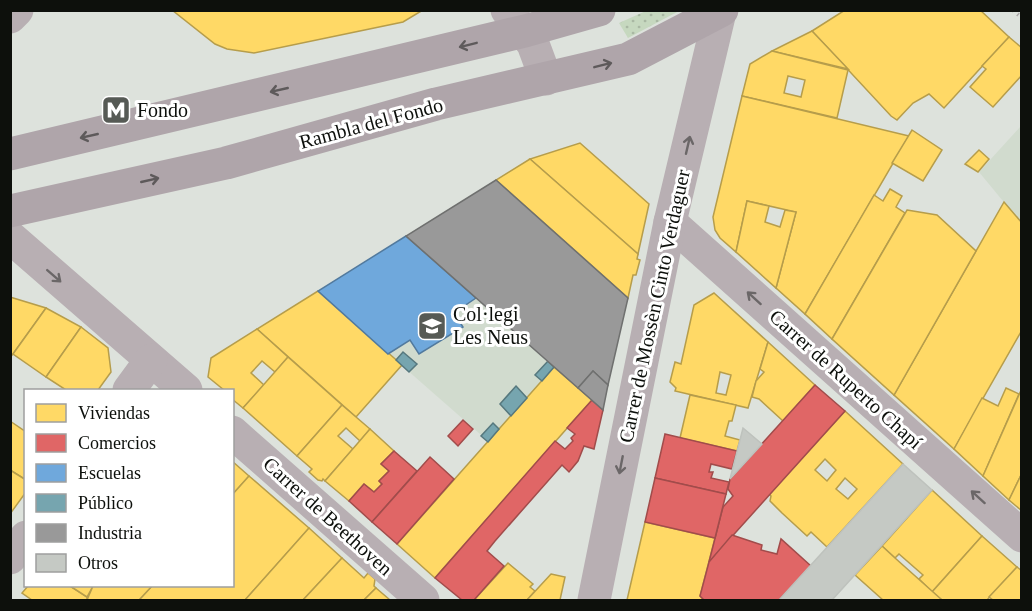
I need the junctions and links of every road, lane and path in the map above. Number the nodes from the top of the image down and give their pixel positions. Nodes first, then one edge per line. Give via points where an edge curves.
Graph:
1 (17, 10) edge
2 (599, 10) edge
3 (1013, 10) edge
4 (721, 11) edge
5 (10, 17) edge
6 (1022, 18) edge
7 (516, 21) edge
8 (546, 79) junction
9 (10, 154) edge
10 (10, 211) edge
11 (670, 222) junction
12 (10, 237) edge
13 (151, 360) junction
14 (130, 389) edge
15 (185, 389) edge
16 (234, 434) edge
17 (1022, 536) edge
18 (24, 540) edge
19 (10, 558) edge
20 (423, 600) edge
21 (594, 600) edge

1 - 5 street
2 - 7 street
3 - 6 path
8 -> 4 street, Rambla del Fondo via 628,59
11 -> 4 street, Carrer de Mossèn Cinto Verdaguer
7 - 8 street via 533,44
7 -> 9 street
10 -> 8 street, Rambla del Fondo via 226,163 436,104
17 -> 11 street, Carrer de Ruperto Chapí
11 -> 21 street, Carrer de Mossèn Cinto Verdaguer
12 -> 13 street
13 - 14 street
13 - 15 street
16 - 20 street, Carrer de Beethoven
18 - 19 street

